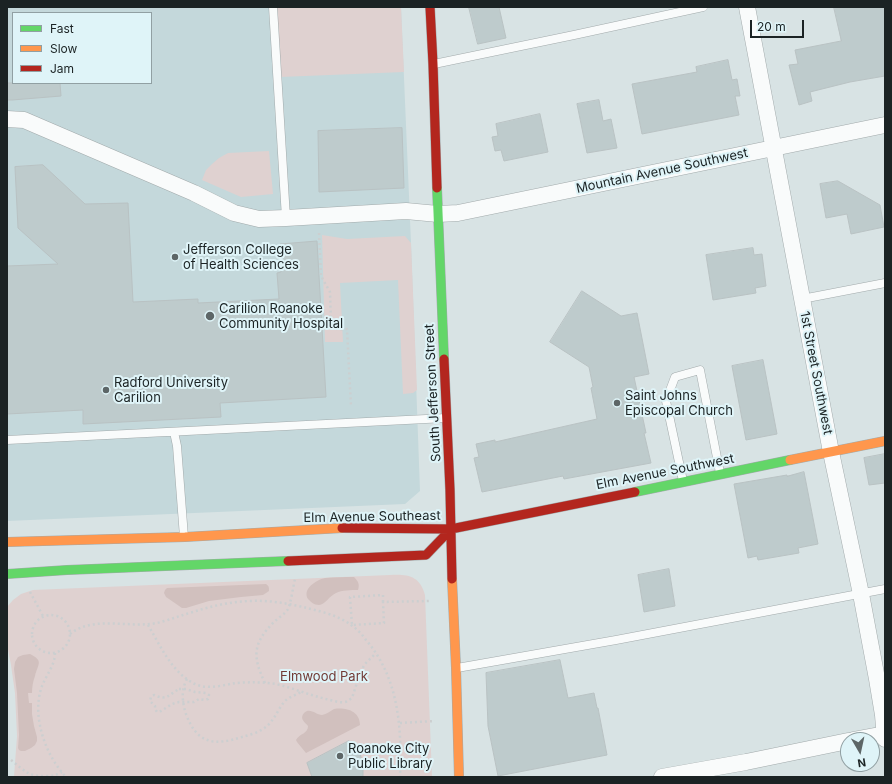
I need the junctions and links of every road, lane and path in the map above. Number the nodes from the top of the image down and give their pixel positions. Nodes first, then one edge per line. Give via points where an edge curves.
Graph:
1 (273, 7) edge
2 (430, 7) edge
3 (703, 7) edge
4 (748, 7) edge
5 (433, 64) junction
6 (7, 119) edge
7 (885, 125) edge
8 (774, 148) junction
9 (438, 214) junction
10 (286, 218) junction
11 (319, 230) dead end
12 (885, 283) edge
13 (802, 299) junction
14 (351, 406) dead end
15 (447, 418) junction
16 (174, 432) junction
17 (7, 440) edge
18 (885, 441) edge
19 (831, 452) junction
20 (721, 474) junction
21 (683, 481) junction
22 (450, 529) junction
23 (184, 537) junction
24 (7, 542) edge
25 (7, 574) edge
26 (296, 574) dead end
27 (27, 586) dead end
28 (885, 589) edge
29 (861, 594) junction
30 (429, 601) dead end
31 (383, 602) junction
32 (290, 604) junction
33 (43, 616) junction
34 (148, 625) junction
35 (352, 625) junction
36 (70, 634) junction
37 (55, 653) junction
38 (376, 653) junction
39 (456, 668) junction
40 (187, 679) junction
41 (265, 683) junction
42 (183, 689) junction
43 (301, 692) junction
44 (183, 701) junction
45 (435, 721) dead end
46 (399, 723) junction
47 (885, 734) edge
48 (885, 739) edge
49 (840, 743) edge
50 (11, 760) dead end
51 (62, 772) junction
52 (66, 777) edge
53 (400, 777) edge
54 (459, 777) edge
55 (662, 777) edge

1 - 10 lane
2 - 5 main road, South Jefferson Street
3 - 5 lane
4 - 8 street, 1st Street Southwest
5 - 9 main road, South Jefferson Street
6 - 10 street, Mountain Avenue Southwest via 24,120 194,193 234,213 259,219
7 - 8 street, Mountain Avenue Southwest
8 - 9 street, Mountain Avenue Southwest via 458,213
8 - 13 street, 1st Street Southwest
9 - 10 street, Mountain Avenue Southwest via 406,211
9 - 15 main road, South Jefferson Street
11 - 14 path via 321,276 330,292 331,324 336,330 347,329
12 - 13 lane
13 - 19 street, 1st Street Southwest
15 - 16 lane
15 - 22 main road, South Jefferson Street
16 - 17 lane
16 - 23 lane
18 - 19 main road, Elm Avenue Southwest
19 - 20 main road, Elm Avenue Southwest
19 - 29 street, 1st Street Southwest
20 - 21 main road, Elm Avenue Southwest
20 - 21 lane via 700,370 676,377 666,401
21 - 22 main road, Elm Avenue Southwest
22 - 23 main road, Elm Avenue Southeast via 351,527
22 - 25 main road, Elm Avenue Southeast via 426,555
22 - 39 main road, South Jefferson Street
23 - 24 main road, Elm Avenue Southeast
26 - 32 path
27 - 33 path
28 - 29 lane
29 - 39 lane
29 - 47 street, 1st Street Southwest
30 - 31 path
31 - 35 path via 384,623
31 - 35 path via 383,595 350,597
32 - 34 path via 248,601 212,607
32 - 35 path via 339,618
32 - 41 path via 266,632 257,648 258,668
33 - 36 path via 50,614 62,618 67,622
33 - 37 path via 34,624 32,637 37,648
34 - 36 path via 96,624 80,628
34 - 40 path via 173,666
35 - 38 path
36 - 37 path via 66,646
37 - 51 path via 54,663 39,695 38,715 47,747
38 - 43 path via 365,664 354,694 348,701 338,702
38 - 46 path via 393,690
39 - 54 main road, South Jefferson Street
40 - 41 path via 206,687
40 - 42 path
41 - 43 path
42 - 44 path
42 - 44 path via 206,693 209,697 207,700
42 - 44 path via 166,698 154,695 150,700 155,706 155,711 159,712
43 - 44 path via 285,701 272,721 259,731 224,742 207,740 199,736 189,722
45 - 46 path
46 - 53 path
47 - 48 street, 1st Street Southwest
49 - 55 street
50 - 51 path via 33,776 54,776
51 - 52 path

